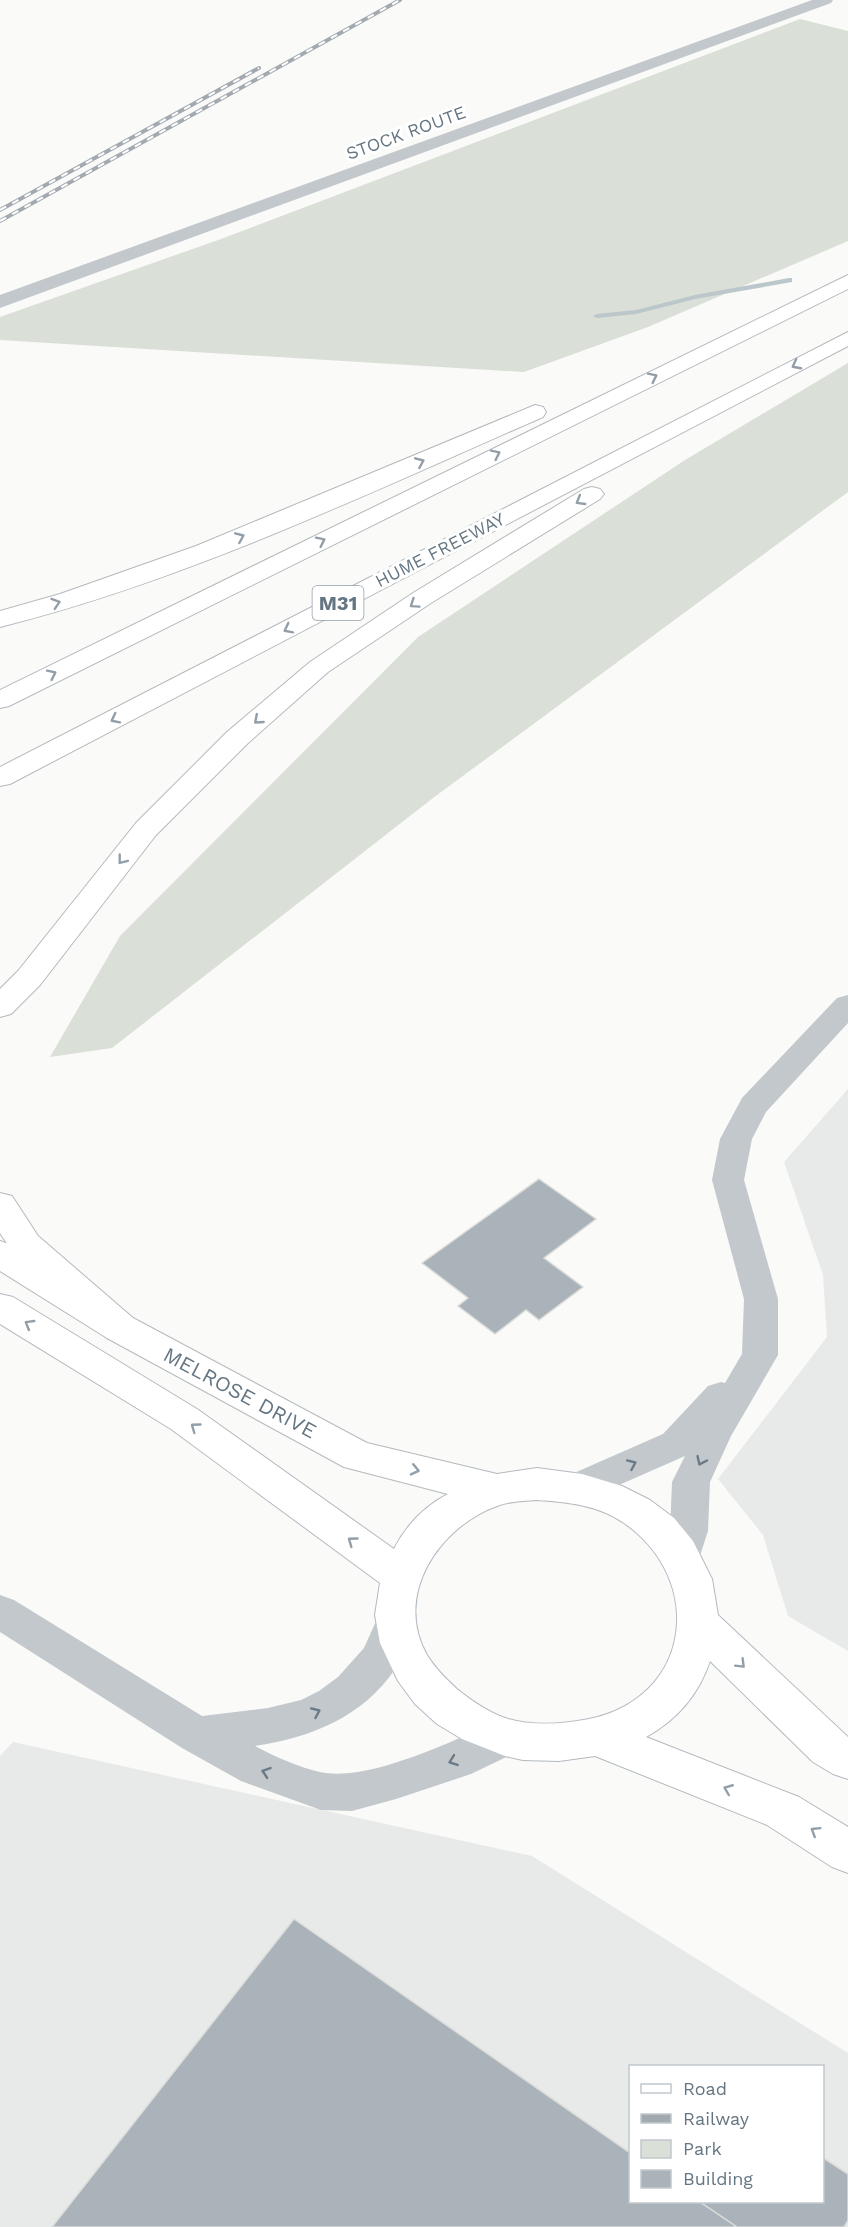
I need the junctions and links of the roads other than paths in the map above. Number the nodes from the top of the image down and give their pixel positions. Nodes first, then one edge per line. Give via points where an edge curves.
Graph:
1 (826, 0) edge
2 (848, 274) edge
3 (848, 280) edge
4 (0, 302) edge
5 (848, 338) edge
6 (675, 428) junction
7 (0, 619) edge
8 (0, 700) edge
9 (0, 778) edge
10 (29, 978) junction
11 (848, 1005) edge
12 (0, 1007) edge
13 (0, 1028) edge
14 (0, 1205) edge
15 (0, 1254) edge
16 (0, 1307) edge
17 (120, 1328) junction
18 (760, 1355) junction
19 (578, 1488) junction
20 (497, 1490) junction
21 (682, 1557) junction
22 (400, 1575) junction
23 (0, 1612) edge
24 (395, 1622) junction
25 (699, 1623) junction
26 (197, 1735) junction
27 (506, 1737) junction
28 (598, 1737) junction
29 (848, 1760) edge
30 (848, 1851) edge

1 - 4 street, STOCK ROUTE
7 -> 2 main road via 197,555
8 -> 3 main road
5 -> 6 main road, HUME FREEWAY / M31
6 -> 9 main road, HUME FREEWAY / M31
6 -> 10 main road via 645,462 422,598 320,667 237,738 146,829
10 - 12 main road
10 - 13 main road
11 - 18 street via 753,1106 736,1139 728,1180 761,1299
14 - 17 main road via 26,1245
15 - 17 main road, MELROSE DRIVE
22 -> 16 main road via 184,1419
17 -> 20 main road, MELROSE DRIVE via 358,1456
19 -> 18 street via 676,1444
18 -> 21 street via 715,1431 691,1482 689,1531
19 - 20 main road via 537,1484
19 - 21 main road via 639,1513 663,1533
20 - 22 main road via 446,1515 420,1538
21 - 25 main road via 696,1589
22 - 24 main road
23 - 26 street
26 -> 24 street via 267,1728 339,1702 382,1654
24 - 27 main road via 406,1659 429,1693 464,1719
25 - 28 main road via 692,1660 671,1693 639,1720
25 -> 29 main road via 828,1748
27 -> 26 street via 456,1761 352,1792 321,1791 256,1768
27 - 28 main road via 552,1743
30 -> 28 main road via 783,1811

